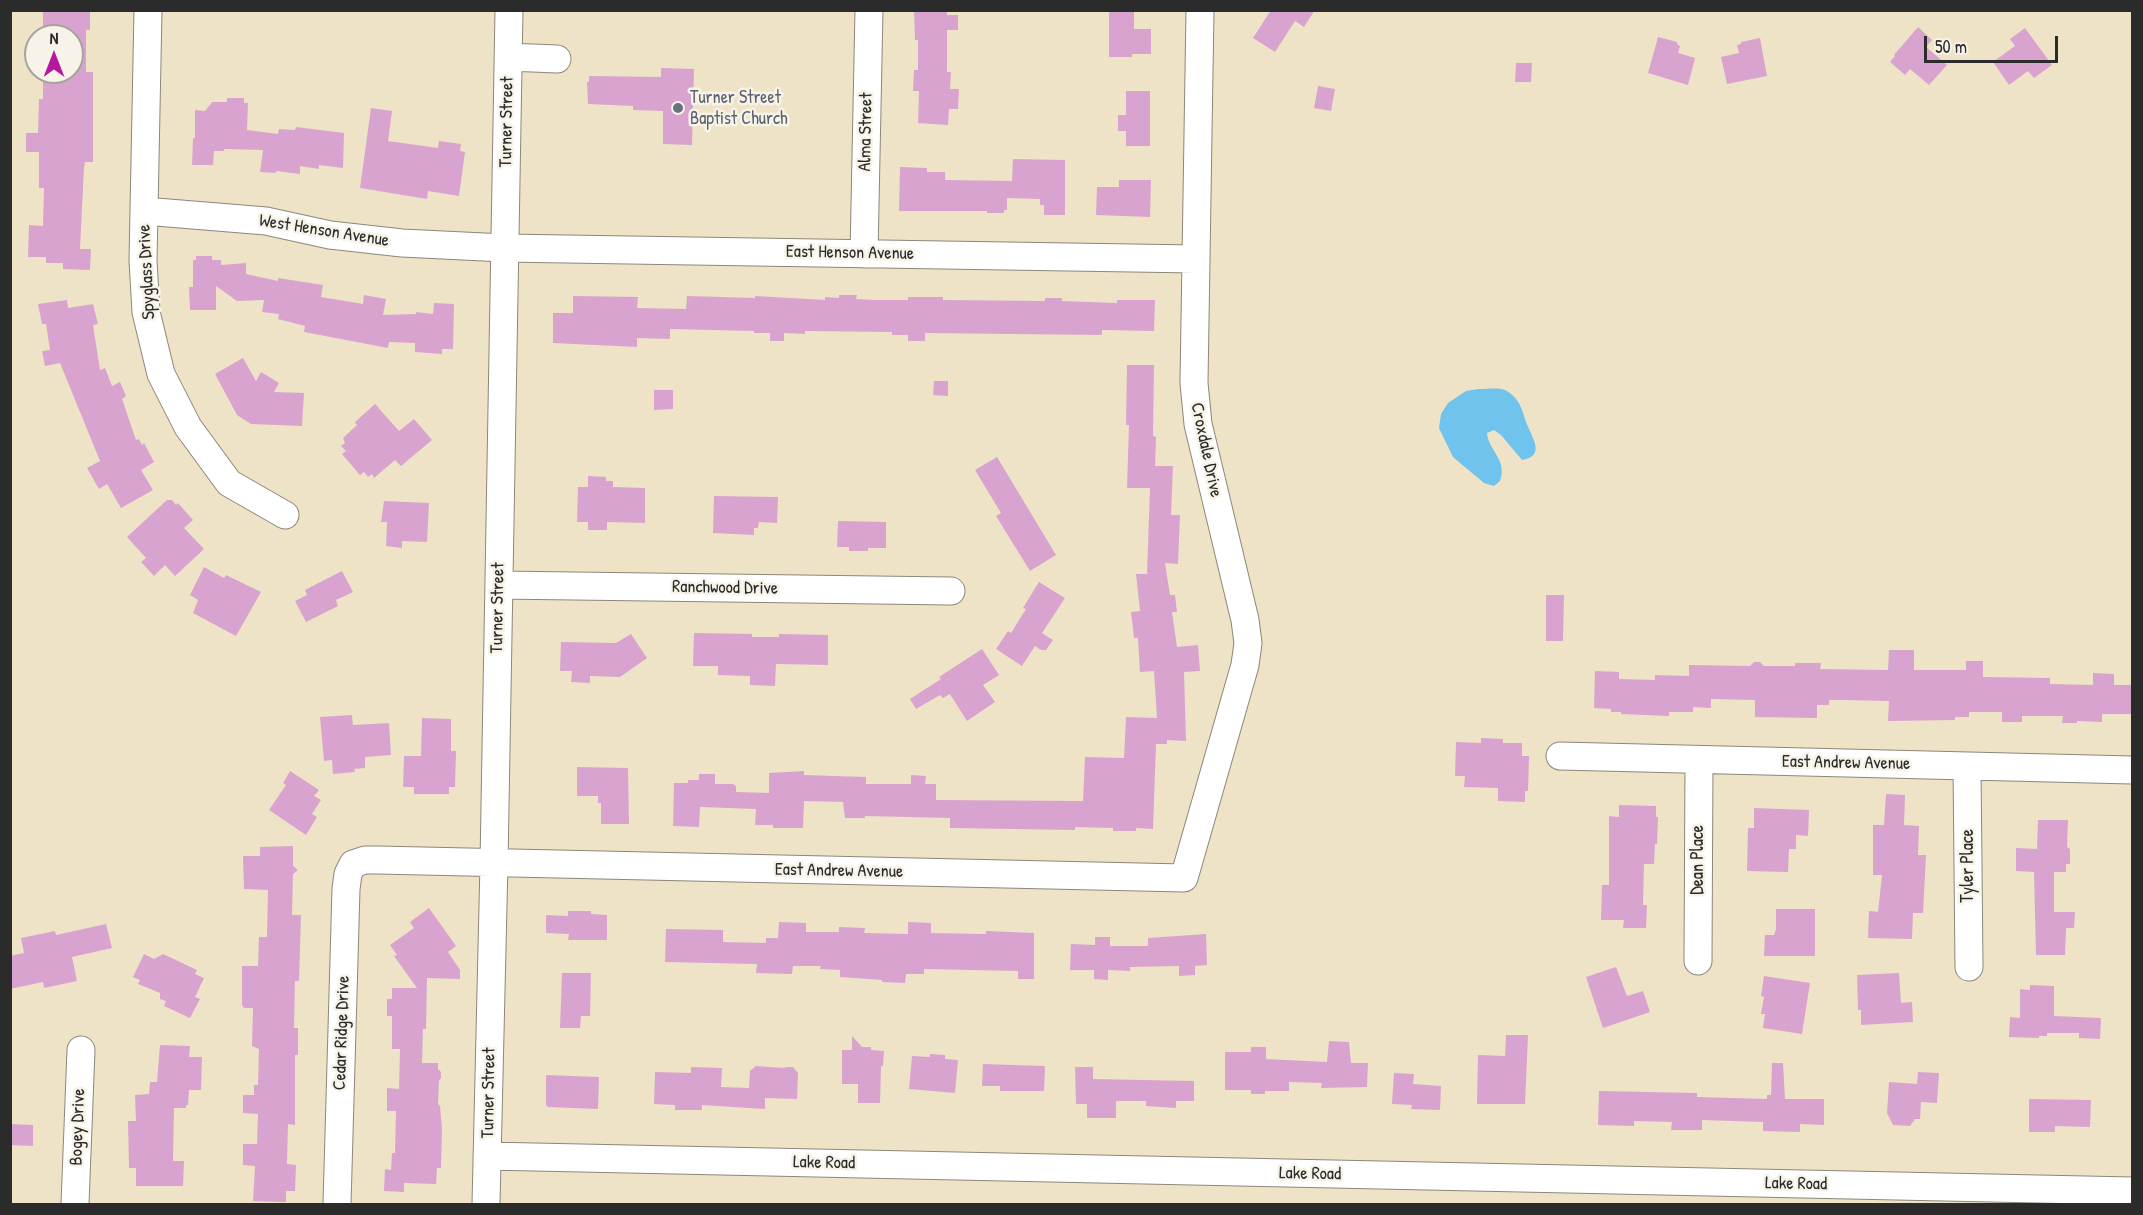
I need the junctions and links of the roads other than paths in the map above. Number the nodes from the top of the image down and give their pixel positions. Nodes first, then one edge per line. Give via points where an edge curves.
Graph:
1 (148, 10) edge
2 (508, 10) edge
3 (869, 10) edge
4 (1200, 10) edge
5 (508, 57) junction
6 (557, 59) dead end
7 (144, 211) junction
8 (504, 248) junction
9 (864, 254) junction
10 (1196, 259) junction
11 (285, 515) dead end
12 (499, 585) junction
13 (951, 591) dead end
14 (1560, 756) dead end
15 (1699, 760) junction
16 (1967, 766) junction
17 (2133, 771) edge
18 (494, 863) junction
19 (354, 864) joint
20 (1184, 878) joint
21 (1698, 961) dead end
22 (1969, 967) dead end
23 (81, 1050) dead end
24 (488, 1156) junction
25 (2133, 1191) edge
26 (75, 1204) edge
27 (337, 1204) edge
28 (486, 1204) edge

1 - 7 street, Spyglass Drive
2 - 5 street, Turner Street
3 - 9 street, Alma Street
4 - 10 street, Croxdale Drive
5 - 6 street
5 - 8 street, Turner Street
7 - 8 street, West Henson Avenue via 267,220 330,235 402,243
7 - 11 street, Spyglass Drive via 146,312 161,374 188,427 229,483
8 - 9 street, East Henson Avenue
8 - 12 street, Turner Street
9 - 10 street, East Henson Avenue
10 - 20 street, Croxdale Drive via 1194,383 1198,424 1248,643
12 - 13 street, Ranchwood Drive
12 - 18 street, Turner Street
14 - 15 street, East Andrew Avenue
15 - 16 street, East Andrew Avenue
15 - 21 street, Dean Place
16 - 17 street, East Andrew Avenue
16 - 22 street, Tyler Place
18 - 19 street, East Andrew Avenue via 365,860
18 - 20 street, East Andrew Avenue
18 - 24 street, Turner Street
19 - 27 street, Cedar Ridge Drive via 346,889
23 - 26 street, Bogey Drive
24 - 25 street, Lake Road
24 - 28 street, Turner Street

